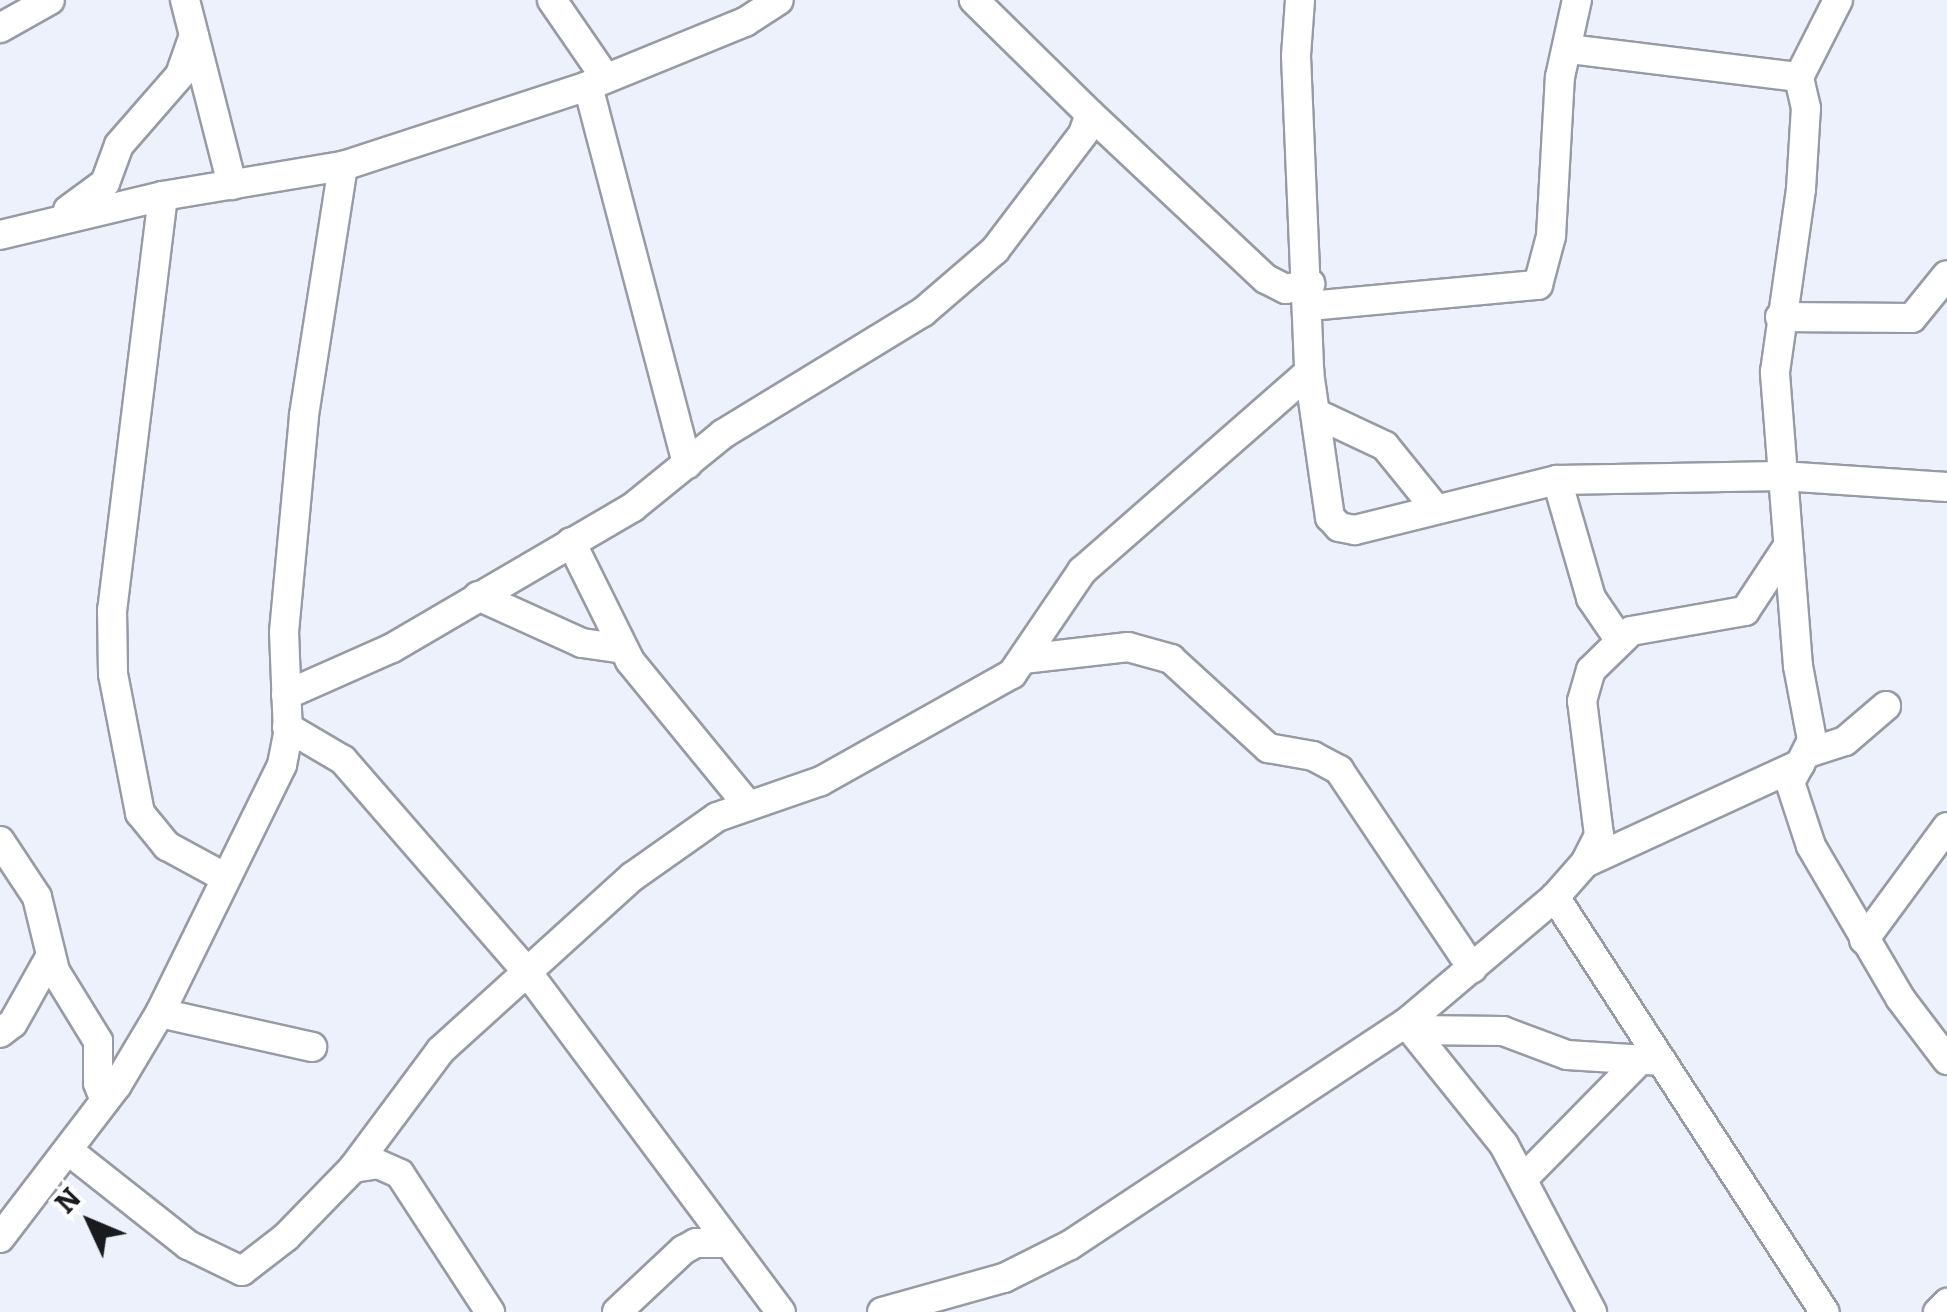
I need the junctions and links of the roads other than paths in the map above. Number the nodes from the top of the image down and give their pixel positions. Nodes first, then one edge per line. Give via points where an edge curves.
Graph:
1 (50, 0) edge
2 (186, 0) edge
3 (552, 0) edge
4 (779, 0) edge
5 (974, 0) edge
6 (1300, 0) edge
7 (1576, 0) edge
8 (1838, 0) edge
9 (0, 28) edge
10 (194, 35) junction
11 (1570, 49) junction
12 (1800, 76) junction
13 (597, 81) junction
14 (1090, 114) junction
15 (343, 166) junction
16 (232, 185) junction
17 (163, 196) junction
18 (49, 221) junction
19 (0, 234) edge
20 (1947, 275) edge
21 (1310, 295) junction
22 (1780, 317) junction
23 (1309, 372) junction
24 (1315, 413) junction
25 (687, 464) junction
26 (1782, 476) junction
27 (1557, 480) junction
28 (1947, 487) edge
29 (1436, 509) junction
30 (571, 542) junction
31 (1786, 549) junction
32 (478, 596) junction
33 (1619, 639) junction
34 (624, 650) junction
35 (1023, 658) junction
36 (286, 694) junction
37 (1886, 706) dead end
38 (287, 727) junction
39 (1804, 758) junction
40 (748, 804) junction
41 (1947, 827) edge
42 (0, 841) edge
43 (1585, 862) junction
44 (226, 878) junction
45 (1555, 897) junction
46 (1864, 940) junction
47 (50, 956) junction
48 (1472, 968) junction
49 (525, 970) junction
50 (160, 1013) junction
51 (1409, 1026) junction
52 (0, 1033) edge
53 (312, 1046) dead end
54 (1651, 1060) junction
55 (1947, 1060) edge
56 (105, 1101) junction
57 (69, 1151) junction
58 (353, 1168) junction
59 (1524, 1178) junction
60 (4, 1223) edge
61 (726, 1243) junction
62 (958, 1303) edge
63 (1947, 1303) edge
64 (1823, 1311) edge
65 (490, 1312) edge
66 (617, 1312) edge
67 (782, 1312) edge
68 (882, 1312) edge
69 (1592, 1312) edge
70 (1938, 1312) edge

1 - 9 street
2 - 10 street
3 - 13 street
4 - 13 street via 745,22
5 - 14 street
6 - 21 street via 1296,56
7 - 11 street
8 - 12 street
10 - 16 street
10 - 18 street via 180,75 119,144 105,183
11 - 12 street
11 - 21 street via 1560,76 1551,236 1538,285
12 - 22 street via 1806,108 1801,189
13 - 15 street
13 - 25 street
14 - 21 street via 1266,279
14 - 25 street via 1037,197 966,275 923,312 723,434
15 - 16 street
15 - 36 street via 304,415 284,632
16 - 17 street
17 - 18 street
17 - 44 street via 112,610 114,674 140,812 167,846
18 - 19 street
20 - 22 street via 1912,318
21 - 23 street
22 - 26 street via 1774,372
23 - 24 street
23 - 35 street via 1082,571
24 - 29 street via 1385,446
24 - 29 street via 1330,517 1339,527 1355,530
25 - 30 street via 633,507
26 - 27 street
26 - 28 street
26 - 31 street
27 - 29 street
27 - 33 street via 1591,598
30 - 32 street
30 - 34 street
31 - 33 street via 1745,612 1630,631
31 - 39 street
32 - 34 street via 582,643
32 - 36 street via 392,648
33 - 43 street via 1583,688 1600,802 1599,835
34 - 40 street
35 - 40 street via 998,684 821,782
35 - 48 street via 1128,647 1172,658 1268,748 1313,756 1339,770
36 - 38 street
37 - 39 street via 1845,741
38 - 44 street via 282,764
38 - 49 street via 343,760
39 - 43 street
39 - 46 street via 1790,782 1794,802
40 - 49 street via 684,837
41 - 46 street
42 - 47 street via 38,897
43 - 45 street
44 - 50 street
45 - 48 street
45 - 54 street
46 - 55 street
47 - 52 street via 18,1016
47 - 56 street via 98,1041
48 - 51 street
49 - 58 street via 441,1050
49 - 61 street via 636,1111
50 - 53 street
50 - 56 street
51 - 54 street via 1503,1031 1567,1055
51 - 59 street
51 - 62 street via 1070,1245
54 - 59 street
54 - 64 street
56 - 57 street
57 - 58 street via 188,1246 242,1271 286,1237
57 - 60 street
58 - 65 street via 378,1164 400,1174
59 - 69 street
61 - 66 street via 696,1242 683,1250
61 - 67 street
62 - 68 street
63 - 70 street

